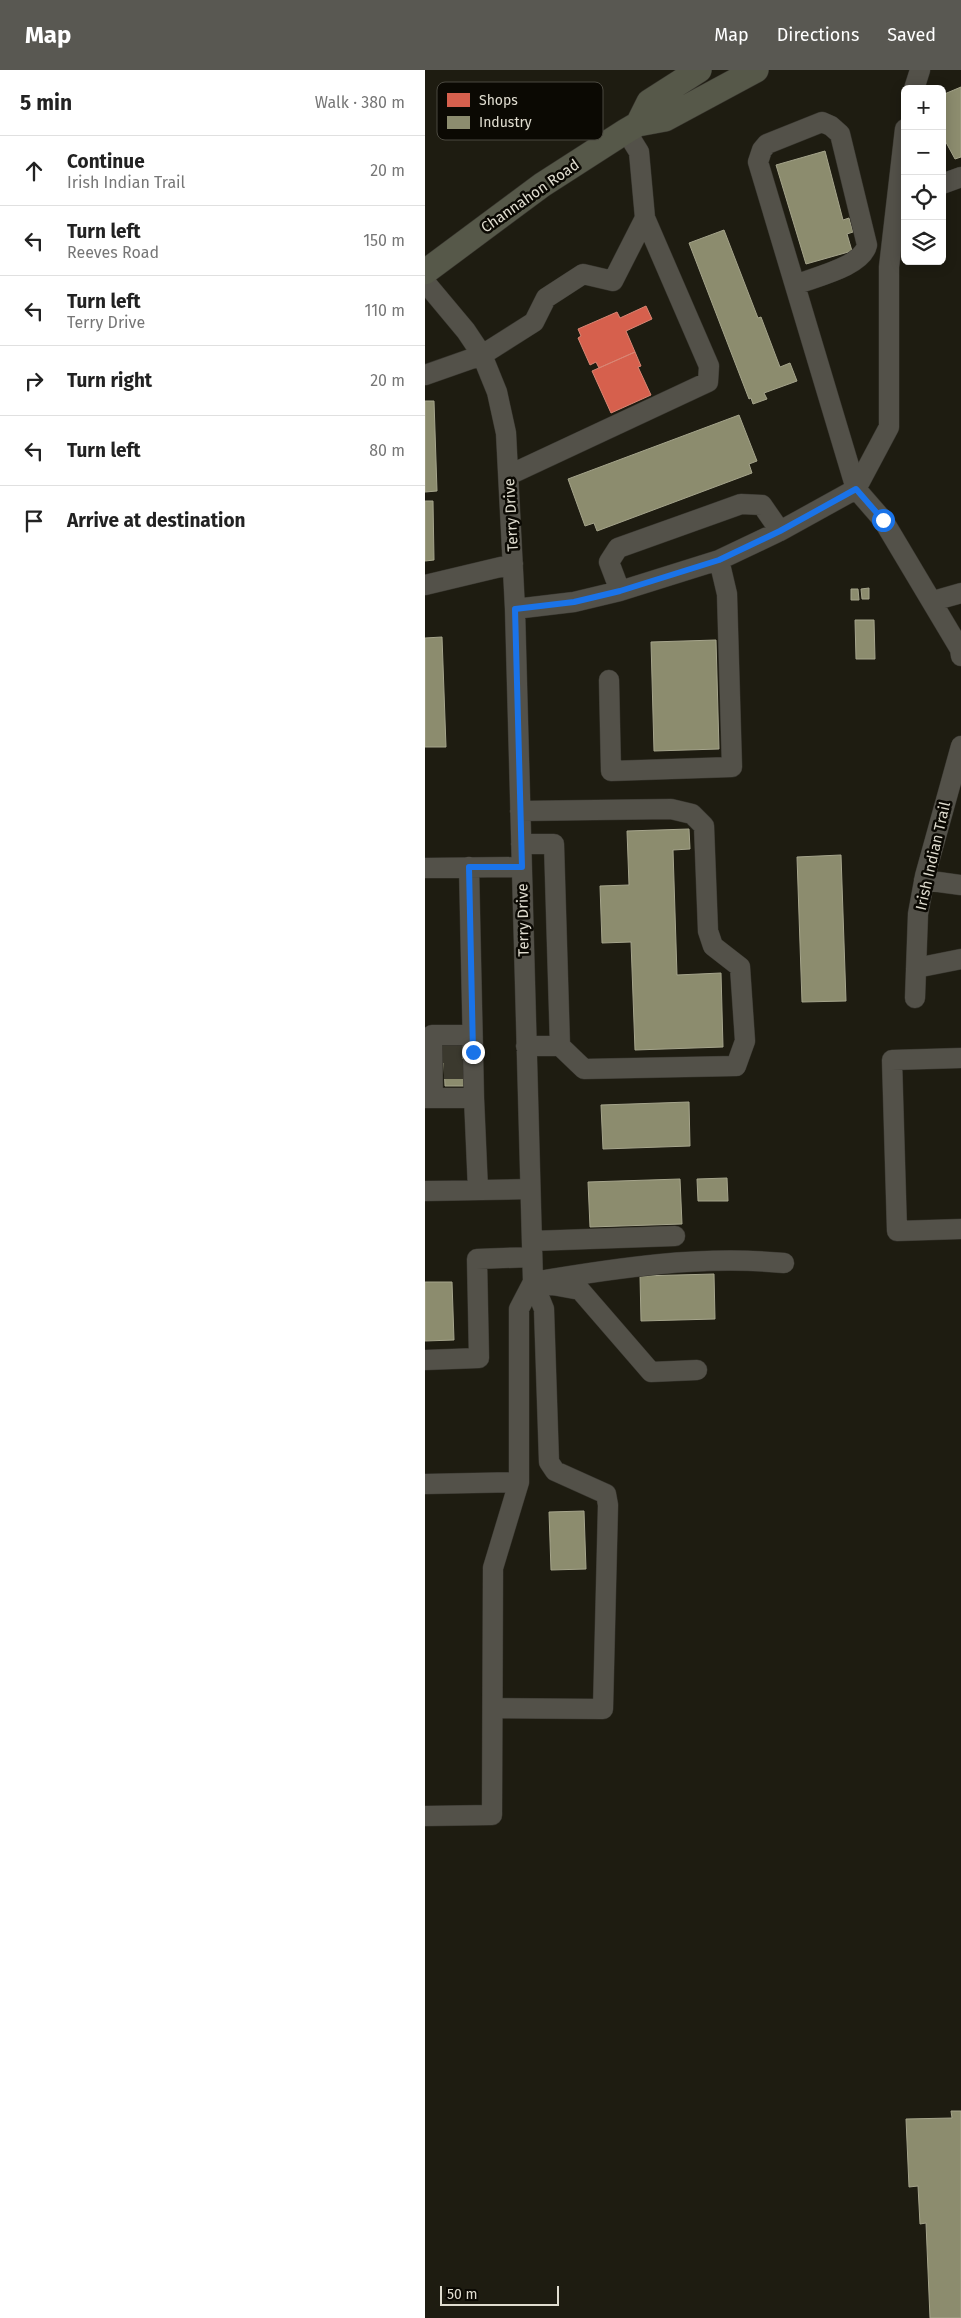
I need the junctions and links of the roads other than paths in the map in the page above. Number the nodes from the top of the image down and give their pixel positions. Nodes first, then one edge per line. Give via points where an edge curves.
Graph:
1 (699, 70) edge
2 (756, 70) edge
3 (632, 127) junction
4 (905, 130) edge
5 (902, 175) edge
6 (961, 177) edge
7 (946, 183) edge
8 (901, 199) edge
9 (645, 218) junction
10 (425, 272) edge
11 (425, 282) edge
12 (795, 285) junction
13 (482, 355) junction
14 (425, 375) edge
15 (509, 474) junction
16 (856, 489) junction
17 (780, 531) junction
18 (719, 560) junction
19 (513, 564) junction
20 (425, 585) edge
21 (620, 591) junction
22 (961, 593) edge
23 (933, 601) junction
24 (515, 609) junction
25 (959, 647) edge
26 (609, 680) dead end
27 (961, 746) edge
28 (520, 811) junction
29 (521, 844) junction
30 (469, 867) junction
31 (522, 867) junction
32 (425, 868) edge
33 (924, 880) junction
34 (961, 885) edge
35 (961, 959) edge
36 (916, 968) junction
37 (915, 998) dead end
38 (526, 1046) junction
39 (560, 1046) junction
40 (455, 1058) junction
41 (961, 1058) edge
42 (429, 1098) edge
43 (474, 1098) junction
44 (530, 1189) junction
45 (478, 1190) junction
46 (425, 1191) edge
47 (961, 1229) edge
48 (675, 1236) dead end
49 (532, 1249) junction
50 (784, 1263) dead end
51 (533, 1282) junction
52 (425, 1360) edge
53 (697, 1370) dead end
54 (519, 1482) junction
55 (425, 1484) edge
56 (493, 1708) junction
57 (425, 1816) edge

1 - 3 main road via 649,102
2 - 3 main road, Channahon Road via 665,119
3 - 9 street via 639,152
3 - 10 main road, Channahon Road via 542,185
4 - 5 street
6 - 7 street
8 - 16 street via 889,267 889,428
9 - 13 street via 613,281 583,274 547,298 534,322
9 - 15 street via 709,366 708,382
11 - 13 street, Terry Drive
12 - 12 street via 757,162 767,144 822,122 840,134 867,245 865,252 852,264
12 - 16 street
13 - 14 street
13 - 15 street, Terry Drive via 497,392 506,433
15 - 19 street, Terry Drive
16 - 17 street
16 - 23 street via 883,520
17 - 18 street
17 - 21 street via 761,506 741,504 618,548 609,562
18 - 21 street
18 - 26 street via 727,594 732,767 611,771
19 - 20 street
19 - 24 street, Terry Drive
21 - 24 street via 574,602
22 - 23 street
23 - 25 street
24 - 28 street, Terry Drive
27 - 33 street, Irish Indian Trail
28 - 29 street, Terry Drive
28 - 39 street via 671,809 693,814 704,826 708,931 713,946 740,967 745,1041 736,1066 584,1070
29 - 31 street, Terry Drive
29 - 39 street via 554,844
30 - 31 street
30 - 32 street
30 - 40 street
31 - 38 street, Terry Drive
33 - 34 street
33 - 36 street, Irish Indian Trail
35 - 36 street
36 - 37 street, Irish Indian Trail
38 - 39 street
38 - 44 street, Terry Drive
40 - 42 street
40 - 43 street
41 - 47 street via 892,1060 897,1231
42 - 43 street
43 - 45 street
44 - 45 street
44 - 49 street, Terry Drive
45 - 46 street
48 - 49 street
49 - 51 street, Terry Drive
49 - 52 street via 477,1259 479,1358
50 - 51 street via 731,1260 641,1265
51 - 53 street via 580,1290 651,1372
51 - 54 street via 519,1309
51 - 56 street via 544,1309 549,1462 555,1471 606,1494 608,1505 603,1709
54 - 55 street
54 - 56 street via 493,1568
56 - 57 street via 492,1815

